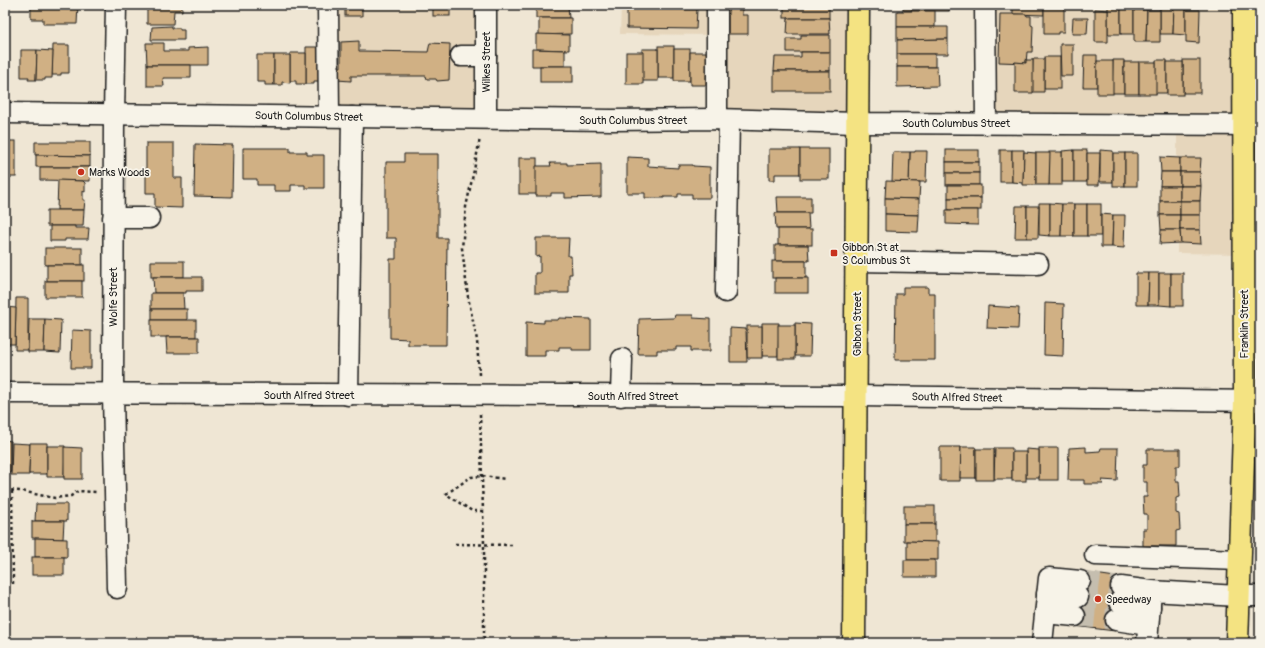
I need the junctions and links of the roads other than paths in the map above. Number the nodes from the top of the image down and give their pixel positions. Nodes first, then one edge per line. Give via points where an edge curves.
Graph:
1 (116, 5) edge
2 (328, 5) edge
3 (486, 5) edge
4 (717, 5) edge
5 (858, 5) edge
6 (985, 5) edge
7 (1244, 5) edge
8 (461, 56) dead end
9 (486, 56) junction
10 (5, 113) edge
11 (114, 114) junction
12 (329, 116) junction
13 (352, 117) junction
14 (486, 118) junction
15 (723, 120) junction
16 (857, 123) junction
17 (986, 124) junction
18 (1252, 125) edge
19 (114, 218) junction
20 (149, 218) dead end
21 (857, 261) junction
22 (1038, 264) dead end
23 (726, 292) dead end
24 (622, 359) dead end
25 (5, 393) edge
26 (113, 394) junction
27 (348, 395) junction
28 (621, 396) junction
29 (856, 396) junction
30 (1252, 401) edge
31 (1095, 555) dead end
32 (1240, 560) junction
33 (117, 588) dead end
34 (1238, 596) junction
35 (1260, 596) edge
36 (1046, 603) junction
37 (1149, 616) edge
38 (854, 643) edge
39 (1042, 643) edge
40 (1237, 643) edge

1 - 11 street, Wolfe Street
2 - 12 street
3 - 9 street, Wilkes Street
4 - 15 street
5 - 16 main road, Gibbon Street
6 - 17 street
7 - 18 main road, Franklin Street
8 - 9 street
9 - 14 street, Wilkes Street
10 - 11 street, South Columbus Street
11 - 12 street, South Columbus Street
11 - 19 street, Wolfe Street
12 - 13 street, South Columbus Street
13 - 14 street, South Columbus Street
13 - 27 street
14 - 15 street, South Columbus Street
15 - 16 street, South Columbus Street
15 - 23 street
16 - 17 street, South Columbus Street
16 - 21 main road, Gibbon Street
17 - 18 street, South Columbus Street
18 - 30 main road, Franklin Street
19 - 20 street
19 - 26 street, Wolfe Street
21 - 22 street
21 - 29 main road, Gibbon Street
24 - 28 street
25 - 26 street, South Alfred Street
26 - 27 street, South Alfred Street
26 - 33 street, Wolfe Street
27 - 28 street, South Alfred Street
28 - 29 street, South Alfred Street
29 - 30 street, South Alfred Street
29 - 38 main road, Gibbon Street
30 - 32 main road, Franklin Street
31 - 32 street
32 - 34 main road, Franklin Street
34 - 35 street
34 - 37 street
34 - 40 main road, Franklin Street
36 - 36 street via 1049,578 1077,598
36 - 39 street
37 - 37 street via 1119,603

